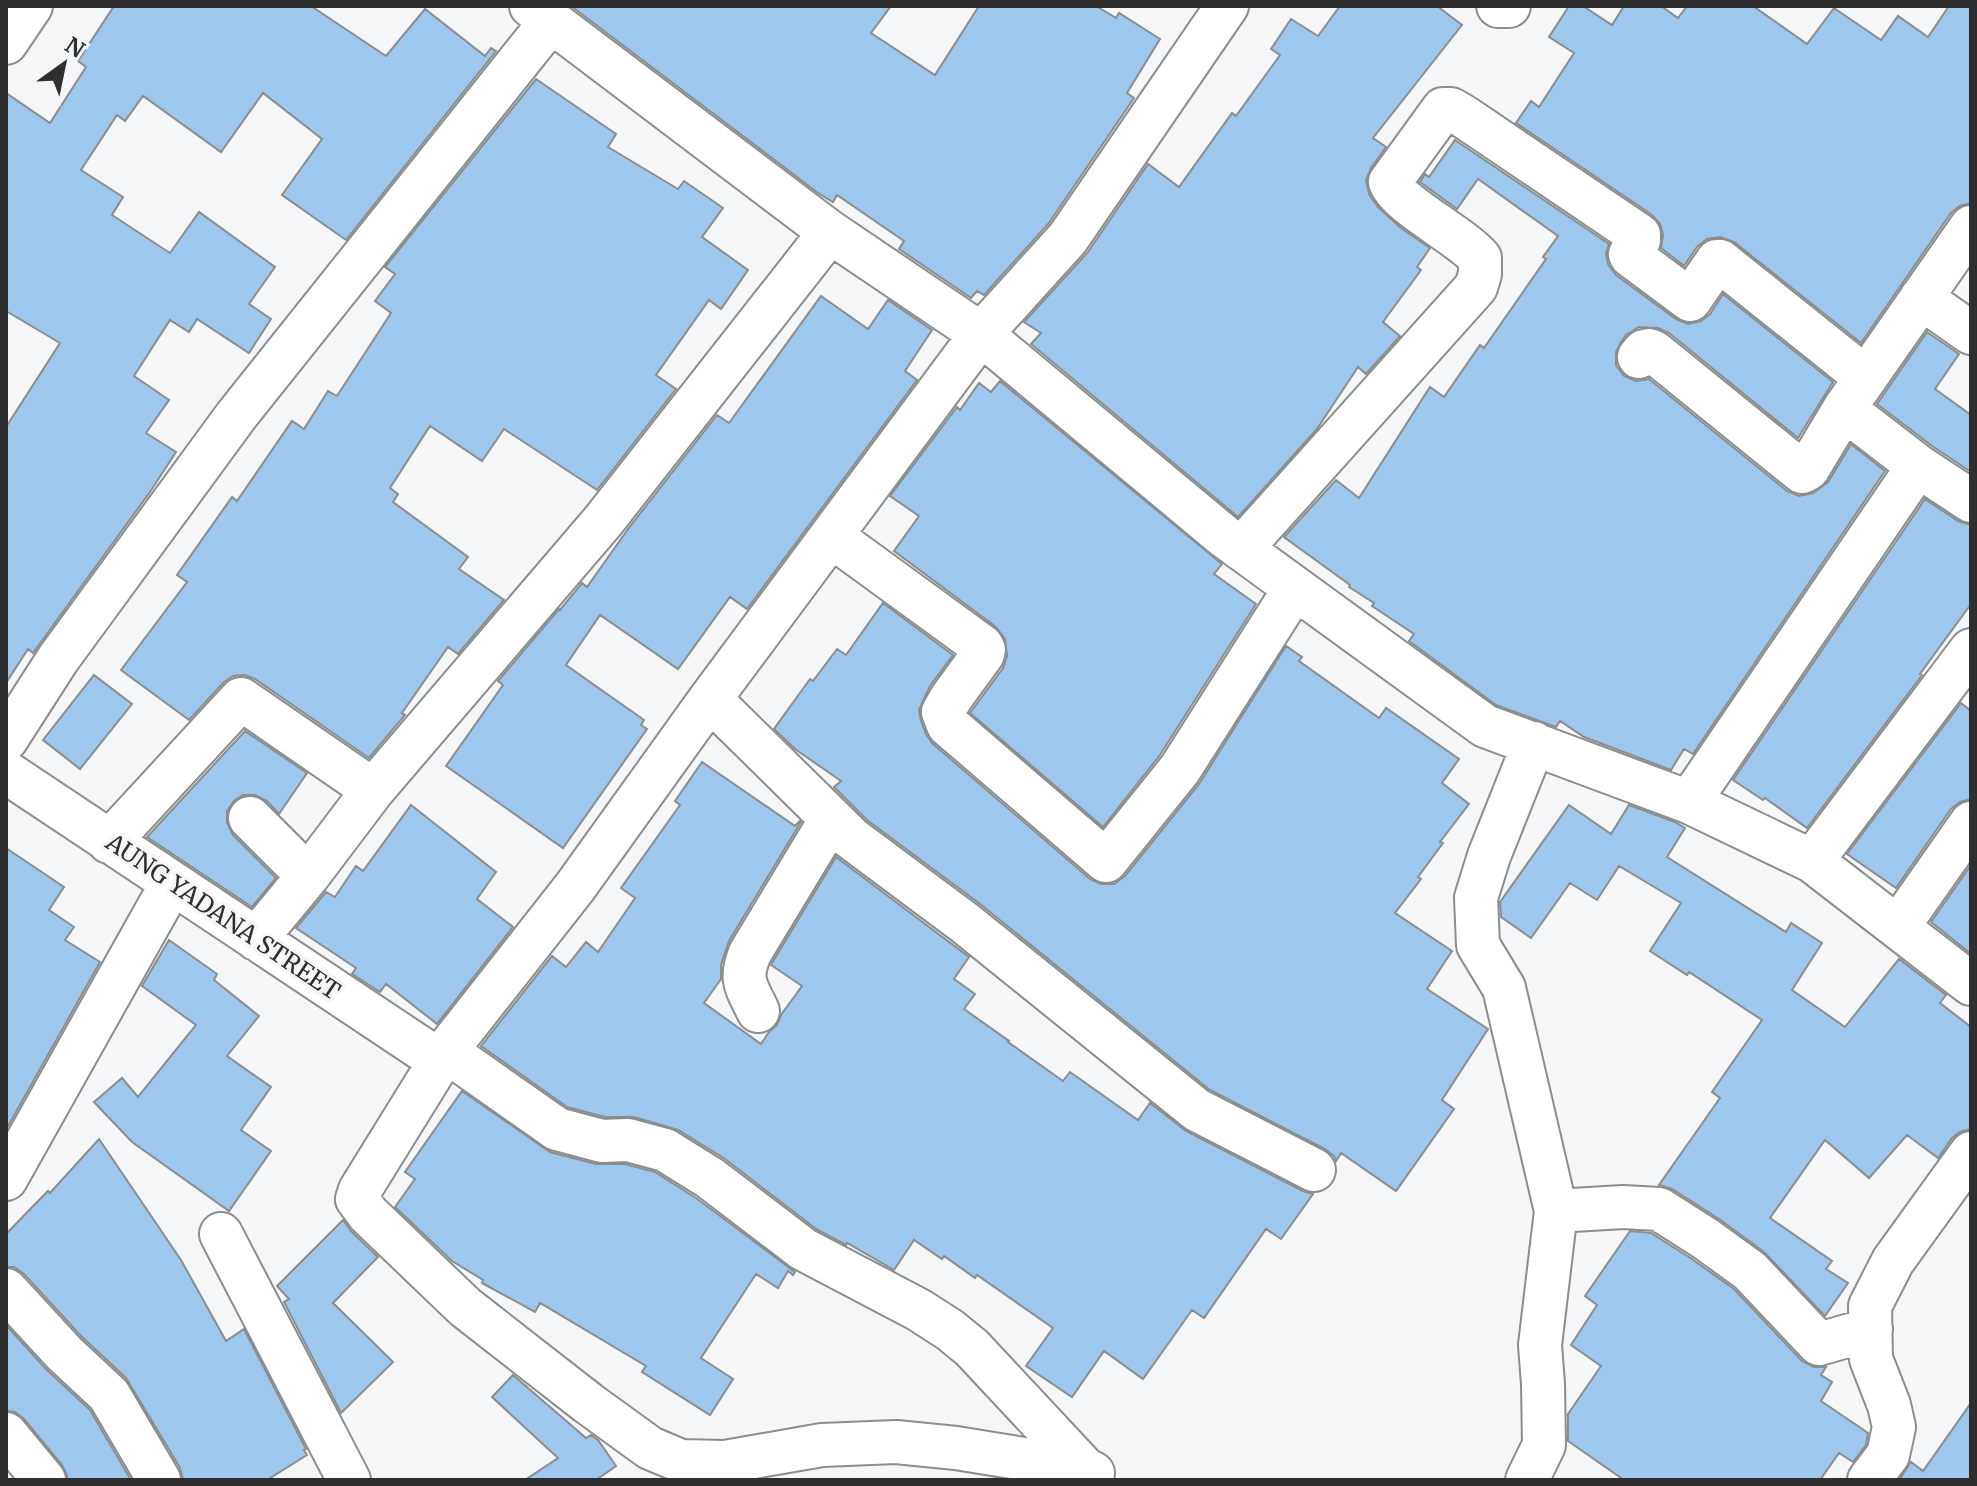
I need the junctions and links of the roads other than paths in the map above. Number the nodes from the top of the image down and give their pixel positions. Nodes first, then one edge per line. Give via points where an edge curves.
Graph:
1 (31, 6) edge
2 (1227, 6) edge
3 (1498, 6) edge
4 (1509, 6) edge
5 (541, 14) edge
6 (6, 43) edge
7 (1971, 227) edge
8 (830, 232) junction
9 (1921, 298) junction
10 (1971, 333) edge
11 (981, 334) junction
12 (1639, 357) dead end
13 (1855, 393) junction
14 (1918, 466) junction
15 (1971, 501) edge
16 (831, 536) junction
17 (1241, 549) junction
18 (1295, 588) junction
19 (1971, 650) edge
20 (710, 699) junction
21 (6, 740) edge
22 (1534, 743) junction
23 (6, 772) edge
24 (373, 790) junction
25 (1689, 802) junction
26 (250, 818) dead end
27 (831, 819) junction
28 (1971, 823) edge
29 (109, 842) junction
30 (1812, 861) junction
31 (308, 876) junction
32 (172, 883) junction
33 (1898, 927) junction
34 (256, 939) junction
35 (1971, 984) edge
36 (758, 1011) dead end
37 (443, 1056) junction
38 (1971, 1153) edge
39 (1314, 1170) dead end
40 (6, 1179) edge
41 (1556, 1211) junction
42 (221, 1234) dead end
43 (6, 1290) edge
44 (1871, 1329) junction
45 (6, 1434) edge
46 (671, 1470) edge
47 (1096, 1475) edge
48 (44, 1480) edge
49 (159, 1480) edge
50 (349, 1480) edge
51 (1527, 1480) edge
52 (1869, 1480) edge

1 - 6 street
2 - 11 street via 1068,238
3 - 4 street
5 - 8 street
5 - 21 street via 236,416 58,659
7 - 9 street
8 - 11 street
8 - 24 street via 604,520
9 - 10 street
9 - 13 street
11 - 16 street
11 - 17 street
12 - 13 street via 1644,351 1654,352 1802,472
13 - 14 street
13 - 17 street via 1720,261 1689,299 1631,256 1639,235 1463,116 1443,109 1390,182 1403,200 1480,258 1476,287
14 - 15 street
14 - 25 street
16 - 18 street via 982,646 983,654 943,712 948,725 1106,861 1180,769
16 - 20 street
17 - 18 street
18 - 22 street via 1485,726
19 - 30 street
20 - 27 street
20 - 37 street via 575,887
22 - 25 street
22 - 41 street via 1476,898 1478,945 1504,988
23 - 29 street, AUNG YADANA STREET
24 - 29 street via 241,699
24 - 31 street
25 - 30 street
26 - 31 street
27 - 36 street via 744,968
27 - 39 street via 1197,1110
28 - 33 street
29 - 32 street, AUNG YADANA STREET
30 - 33 street
31 - 34 street
32 - 34 street, AUNG YADANA STREET
32 - 40 street
33 - 35 street
34 - 37 street, AUNG YADANA STREET
37 - 46 street via 360,1190 360,1205 465,1307 650,1448
37 - 47 street, AUNG YADANA STREET via 478,1072 557,1129 665,1150 803,1249 919,1310 972,1348
38 - 44 street via 1893,1261 1870,1306
41 - 44 street via 1659,1209 1750,1271 1819,1344
41 - 51 street via 1540,1345 1544,1445
42 - 50 street
43 - 49 street via 109,1395
44 - 52 street via 1871,1359 1894,1427 1888,1455
45 - 48 street
46 - 47 street via 822,1445 896,1442

